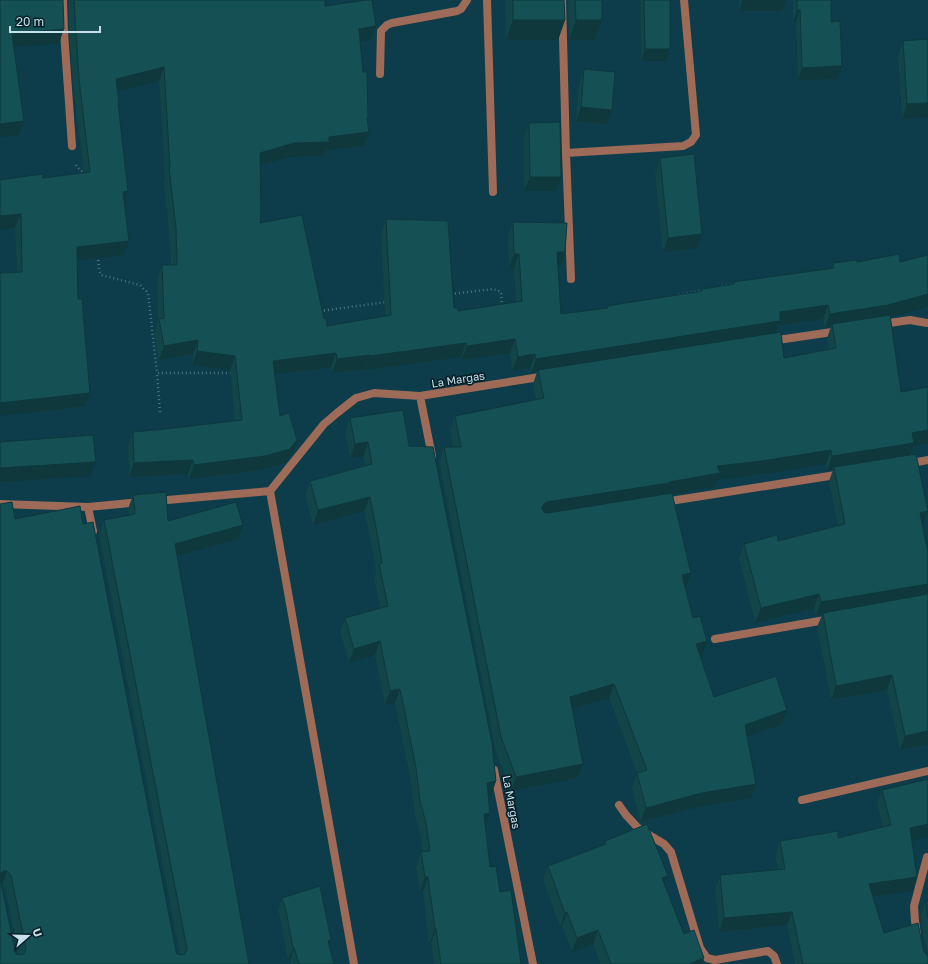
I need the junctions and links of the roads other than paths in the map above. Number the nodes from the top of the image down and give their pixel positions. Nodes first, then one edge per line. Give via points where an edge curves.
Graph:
1 (63, 0) edge
2 (467, 0) edge
3 (486, 0) edge
4 (562, 0) edge
5 (684, 0) edge
6 (380, 74) dead end
7 (72, 146) road end
8 (566, 153) junction
9 (493, 192) dead end
10 (571, 279) dead end
11 (928, 323) edge
12 (871, 326) edge
13 (847, 330) edge
14 (760, 343) edge
15 (555, 375) edge
16 (420, 396) junction
17 (928, 460) edge
18 (896, 465) edge
19 (434, 466) edge
20 (849, 473) edge
21 (270, 492) junction
22 (660, 503) edge
23 (0, 504) edge
24 (88, 506) junction
25 (94, 538) edge
26 (842, 617) edge
27 (716, 639) dead end
28 (493, 762) edge
29 (928, 771) edge
30 (802, 800) dead end
31 (619, 805) dead end
32 (927, 858) dead end
33 (919, 943) edge
34 (354, 964) edge
35 (533, 964) edge
36 (777, 964) edge

1 - 7 street
2 - 6 street via 457,11 387,25 381,31
3 - 9 street
4 - 8 street
5 - 8 street via 696,135 691,142 683,146
8 - 10 street
11 - 12 street via 910,320
13 - 14 street
15 - 16 street, La Margas
16 - 19 street, La Margas
16 - 21 street via 374,394 356,398 324,424
17 - 18 street
20 - 22 street
21 - 24 street
21 - 34 street
23 - 24 street
24 - 25 street
26 - 27 street
28 - 35 street, La Margas
29 - 30 street
31 - 36 street via 639,829 664,844 671,852 700,948 707,958 715,960 768,951 774,956
32 - 33 street via 914,906 914,921

